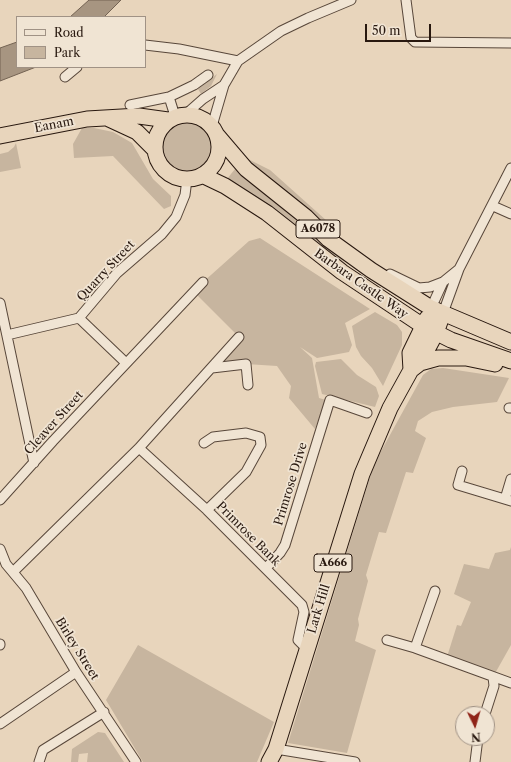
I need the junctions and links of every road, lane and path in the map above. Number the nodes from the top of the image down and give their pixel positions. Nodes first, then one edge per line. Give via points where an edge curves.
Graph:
1 (351, 0) edge
2 (406, 0) edge
3 (511, 43) edge
4 (146, 45) edge
5 (238, 61) junction
6 (76, 68) edge
7 (208, 75) dead end
8 (65, 77) dead end
9 (224, 85) junction
10 (169, 97) junction
11 (130, 105) dead end
12 (176, 117) junction
13 (108, 118) junction
14 (214, 131) junction
15 (0, 136) edge
16 (154, 149) junction
17 (511, 168) edge
18 (202, 175) junction
19 (186, 179) junction
20 (493, 206) junction
21 (511, 214) edge
22 (344, 250) junction
23 (459, 269) junction
24 (203, 282) dead end
25 (443, 282) junction
26 (0, 303) edge
27 (79, 318) junction
28 (433, 320) junction
29 (7, 335) junction
30 (239, 337) dead end
31 (511, 342) edge
32 (511, 351) edge
33 (511, 361) edge
34 (126, 363) junction
35 (416, 367) junction
36 (212, 368) junction
37 (511, 369) edge
38 (248, 385) dead end
39 (367, 413) dead end
40 (204, 443) dead end
41 (139, 448) junction
42 (34, 463) junction
43 (462, 471) dead end
44 (511, 479) edge
45 (0, 500) edge
46 (508, 500) edge
47 (207, 510) junction
48 (0, 549) edge
49 (266, 568) junction
50 (13, 572) junction
51 (435, 591) dead end
52 (387, 640) dead end
53 (415, 648) junction
54 (307, 650) junction
55 (76, 672) junction
56 (493, 677) junction
57 (511, 683) edge
58 (488, 706) edge
59 (104, 712) junction
60 (0, 724) edge
61 (477, 746) edge
62 (273, 756) edge
63 (39, 762) edge
64 (136, 762) edge
65 (355, 762) edge
66 (475, 762) edge

1 - 5 street via 281,31
2 - 3 street via 412,40
4 - 5 street
5 - 9 street
6 - 8 street
7 - 10 street
9 - 12 street
9 - 14 street
10 - 11 street
10 - 12 street
12 - 13 highway, Eanam / A6078
12 - 14 highway, A6078 via 200,118
12 - 16 highway via 157,133
13 - 15 highway, Eanam / A6078 via 87,119
13 - 16 highway, Eanam / A6078 via 137,132
14 - 18 highway via 219,146 218,156 209,170
14 - 22 highway, Barbara Castle Way / A6078 via 246,169
16 - 19 highway, A6078 via 163,169 172,176
17 - 20 street
18 - 19 highway
18 - 28 highway, Barbara Castle Way / A6078 via 225,186 267,213 342,272
19 - 27 street, Quarry Street via 185,195 176,217 162,234 117,273
20 - 21 street
20 - 23 street
22 - 25 street, Barbara Castle Way via 419,288
22 - 28 highway via 354,268
23 - 25 street
23 - 28 street
24 - 34 street, Cleaver Street
25 - 28 street
26 - 29 street
27 - 29 street, Quarry Street
27 - 34 street
28 - 31 highway, Barbara Castle Way / A6078
28 - 32 highway
28 - 33 highway, Barbara Castle Way / A6078
28 - 35 highway, Lark Hill / A666 via 410,353
29 - 42 street
30 - 36 street
34 - 42 street, Cleaver Street
35 - 37 highway via 438,358 466,358
35 - 54 highway, Lark Hill / A666 via 390,408 362,474
36 - 38 street via 246,364
36 - 41 street
39 - 49 street, Primrose Drive via 330,400 285,545
40 - 47 street via 213,436 246,433 260,437 261,445 246,472
41 - 47 street, Primrose Bank
41 - 50 street
42 - 45 street, Cleaver Street
43 - 46 street via 458,485
44 - 46 street
47 - 49 street, Primrose Bank
48 - 50 street, Birley Street via 6,564
49 - 54 street, Primrose Bank via 302,605 304,612 298,640
50 - 55 street, Birley Street via 26,588
51 - 53 street
52 - 53 street
53 - 56 street
54 - 62 highway, Lark Hill / A666
55 - 59 street, Birley Street
55 - 60 street
56 - 57 street
56 - 58 street via 494,686
59 - 63 street via 44,750
59 - 64 street, Birley Street
61 - 66 street
62 - 65 street

